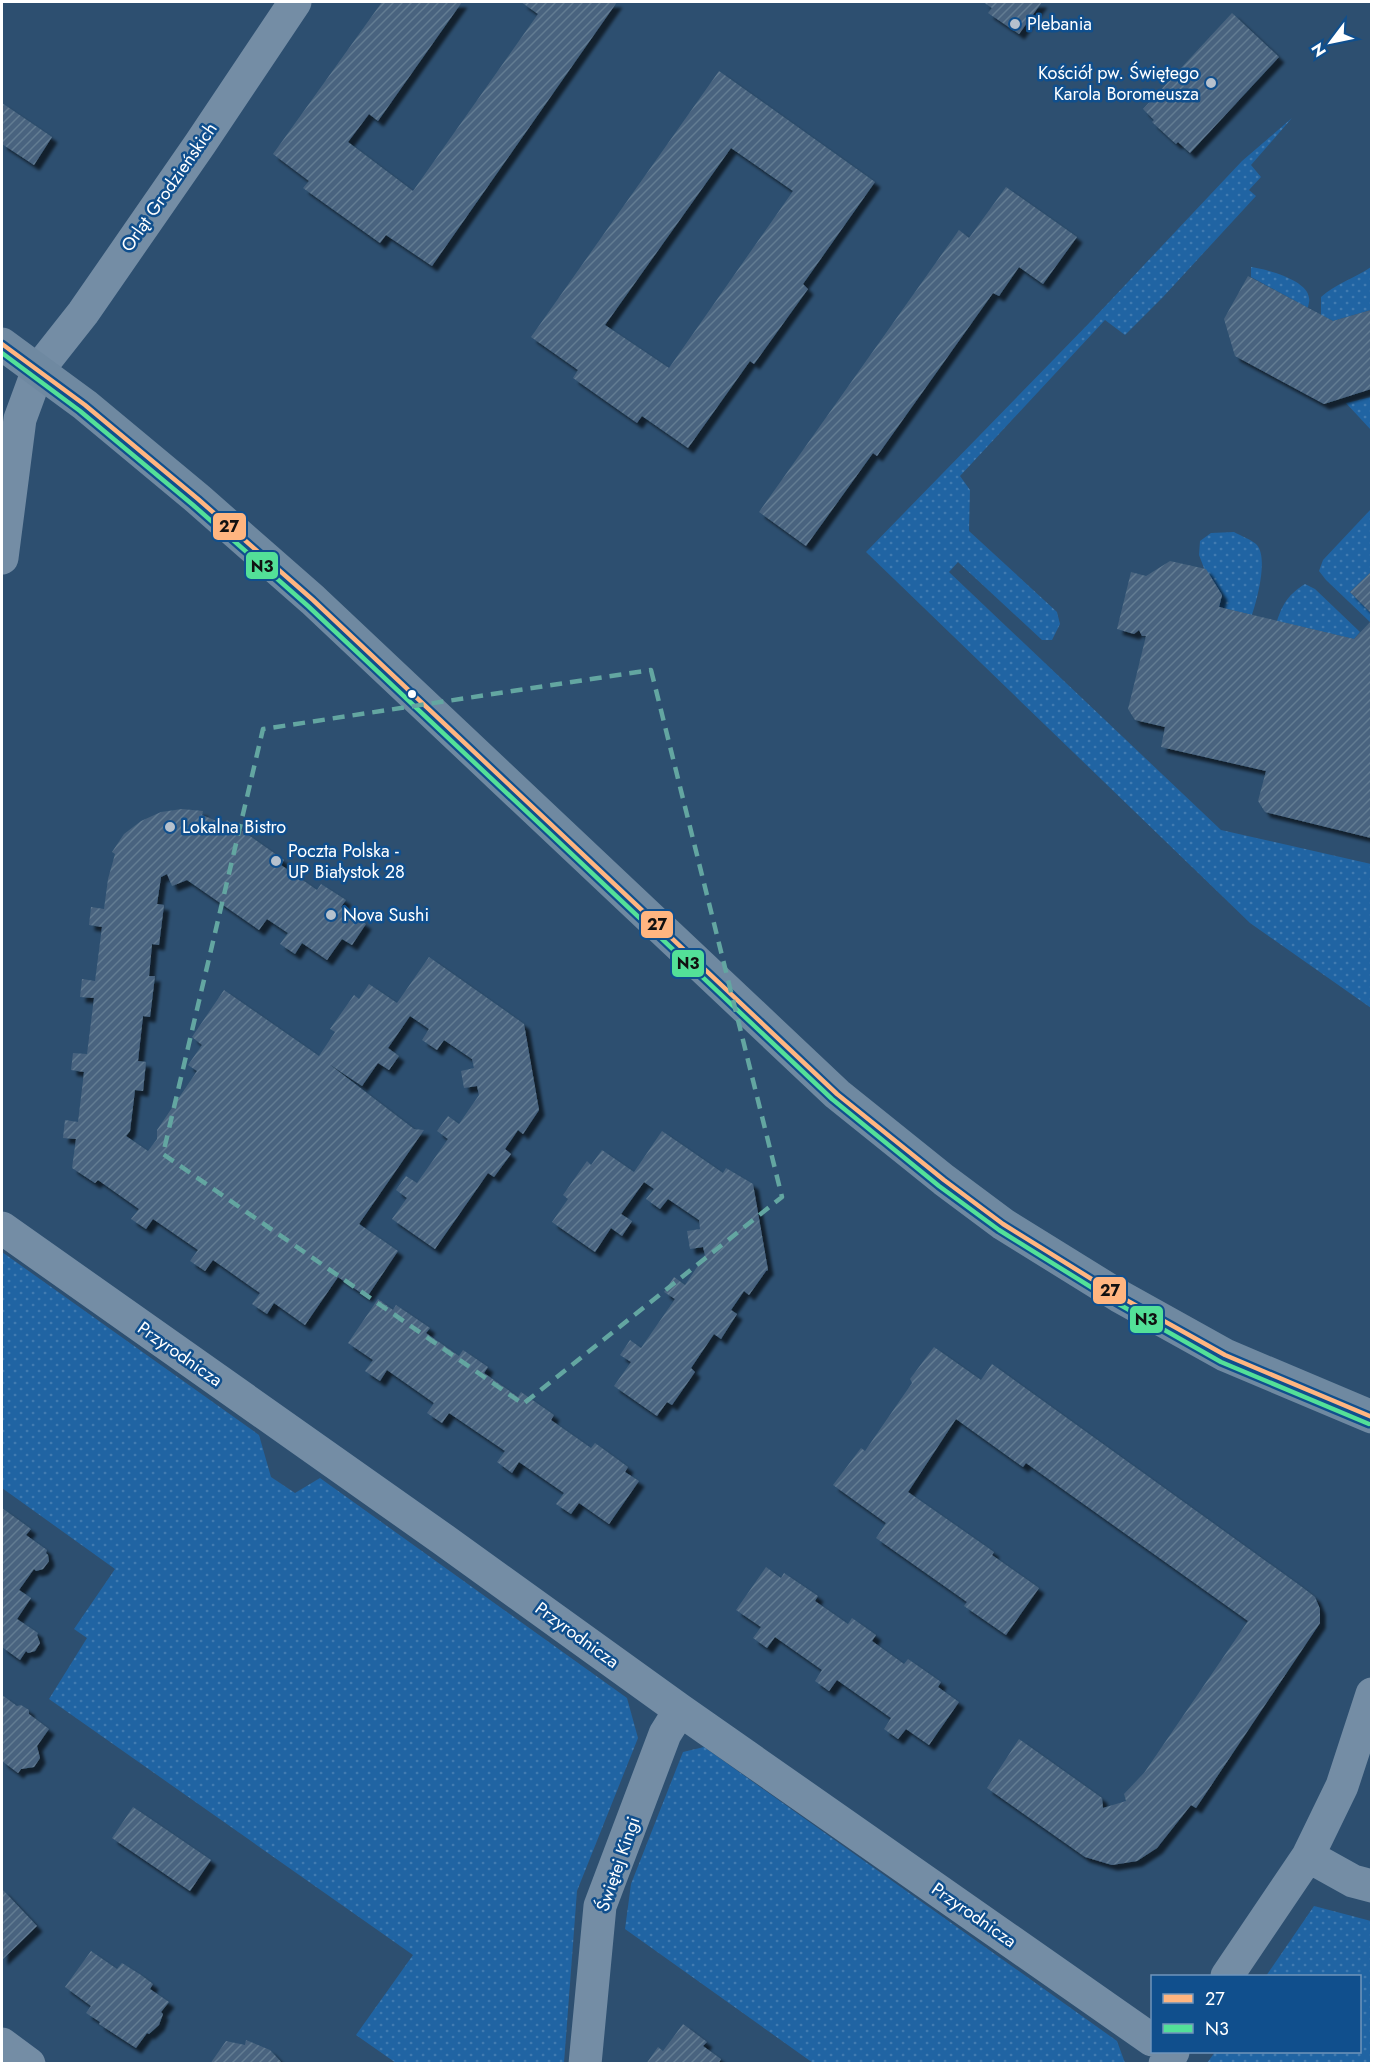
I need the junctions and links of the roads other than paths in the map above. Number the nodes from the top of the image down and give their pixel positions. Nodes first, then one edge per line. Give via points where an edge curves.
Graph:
1 (295, 2) edge
2 (2, 344) edge
3 (38, 370) junction
4 (2, 558) edge
5 (2, 1228) edge
6 (1371, 1417) edge
7 (1371, 1694) edge
8 (680, 1710) junction
9 (1308, 1856) junction
10 (1371, 1886) edge
11 (1228, 1975) edge
12 (1151, 2041) edge
13 (2, 2044) edge
14 (29, 2064) edge
15 (585, 2064) edge

1 - 3 street, Orląt Grodzieńskich via 83,313
2 - 3 street
3 - 4 street, Orląt Grodzieńskich via 20,419
3 - 6 street via 85,405 313,600 837,1094 944,1180 1012,1230 1225,1355
5 - 8 street, Przyrodnicza
7 - 9 street via 1342,1786
8 - 12 street, Przyrodnicza
8 - 15 street, Świętej Kingi via 665,1734 600,1906
9 - 10 street via 1353,1881
9 - 11 street
13 - 14 street

